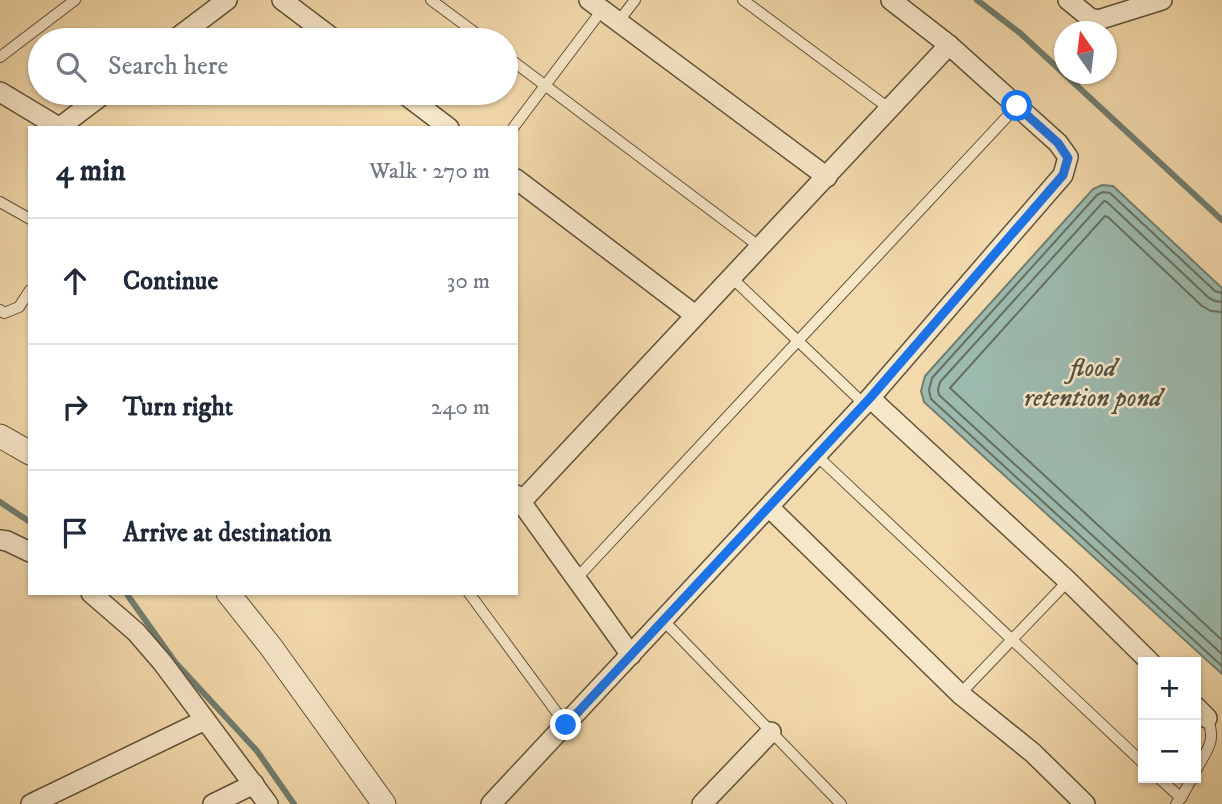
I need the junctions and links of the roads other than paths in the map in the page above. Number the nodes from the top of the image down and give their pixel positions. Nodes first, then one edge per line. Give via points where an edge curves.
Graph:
1 (75, 0) edge
2 (227, 0) edge
3 (282, 0) edge
4 (432, 0) edge
5 (635, 0) edge
6 (743, 0) edge
7 (891, 0) edge
8 (1068, 0) edge
9 (1162, 0) edge
10 (603, 10) edge
11 (38, 28) edge
12 (190, 28) edge
13 (319, 28) edge
14 (469, 28) edge
15 (28, 36) edge
16 (949, 46) junction
17 (0, 57) edge
18 (518, 65) edge
19 (545, 85) junction
20 (0, 92) edge
21 (90, 105) edge
22 (419, 105) edge
23 (1017, 106) junction
24 (890, 110) junction
25 (57, 126) edge
26 (63, 126) edge
27 (446, 126) edge
28 (514, 126) edge
29 (827, 177) junction
30 (518, 181) edge
31 (0, 202) edge
32 (28, 218) edge
33 (760, 247) junction
34 (731, 277) junction
35 (28, 293) edge
36 (0, 310) edge
37 (695, 315) junction
38 (798, 341) junction
39 (867, 401) junction
40 (0, 436) edge
41 (28, 452) edge
42 (816, 456) junction
43 (519, 498) edge
44 (769, 507) junction
45 (0, 540) edge
46 (28, 551) edge
47 (576, 579) junction
48 (1068, 581) junction
49 (93, 595) edge
50 (230, 595) edge
51 (470, 595) edge
52 (663, 620) junction
53 (1012, 640) junction
54 (631, 655) junction
55 (1145, 657) edge
56 (960, 694) junction
57 (1201, 712) edge
58 (205, 720) junction
59 (566, 725) junction
60 (771, 732) junction
61 (1138, 758) edge
62 (1201, 760) edge
63 (1163, 783) edge
64 (1189, 783) edge
65 (254, 784) junction
66 (716, 789) junction
67 (1178, 801) edge
68 (32, 804) edge
69 (214, 804) edge
70 (268, 804) edge
71 (384, 804) edge
72 (491, 804) edge
73 (702, 804) edge
74 (729, 804) edge
75 (841, 804) edge
76 (1085, 804) edge

1 - 11 lane
2 - 12 street
3 - 13 street
4 - 14 lane
5 - 10 lane
6 - 24 lane
7 - 16 street
8 - 9 street via 1098,20
10 - 19 lane
10 - 29 street
15 - 17 lane
16 - 23 street
16 - 24 street
18 - 19 lane
19 - 28 lane
19 - 33 lane
20 - 25 street
21 - 26 street
22 - 27 street
23 - 38 lane
23 - 39 street via 1068,158 1063,175
24 - 29 street
29 - 33 street
30 - 37 street
31 - 32 lane
33 - 34 street
34 - 37 street
34 - 38 lane
35 - 36 lane via 19,307 4,313
37 - 43 street
38 - 39 lane
38 - 47 lane
39 - 42 street
39 - 48 street
40 - 41 street
42 - 44 street
42 - 53 lane
43 - 47 street
44 - 52 street
44 - 56 street
45 - 46 street
47 - 54 street
48 - 53 lane
48 - 55 street
49 - 58 street via 136,632
50 - 71 street
51 - 59 lane
52 - 54 street
52 - 60 lane
53 - 56 lane
53 - 61 lane
54 - 59 street
56 - 76 street via 1033,753
57 - 62 lane via 1212,729
58 - 65 street
58 - 68 street
59 - 72 street
60 - 66 street
60 - 75 lane
63 - 67 lane
64 - 67 lane
65 - 69 street
65 - 70 street
66 - 73 street
66 - 74 street

